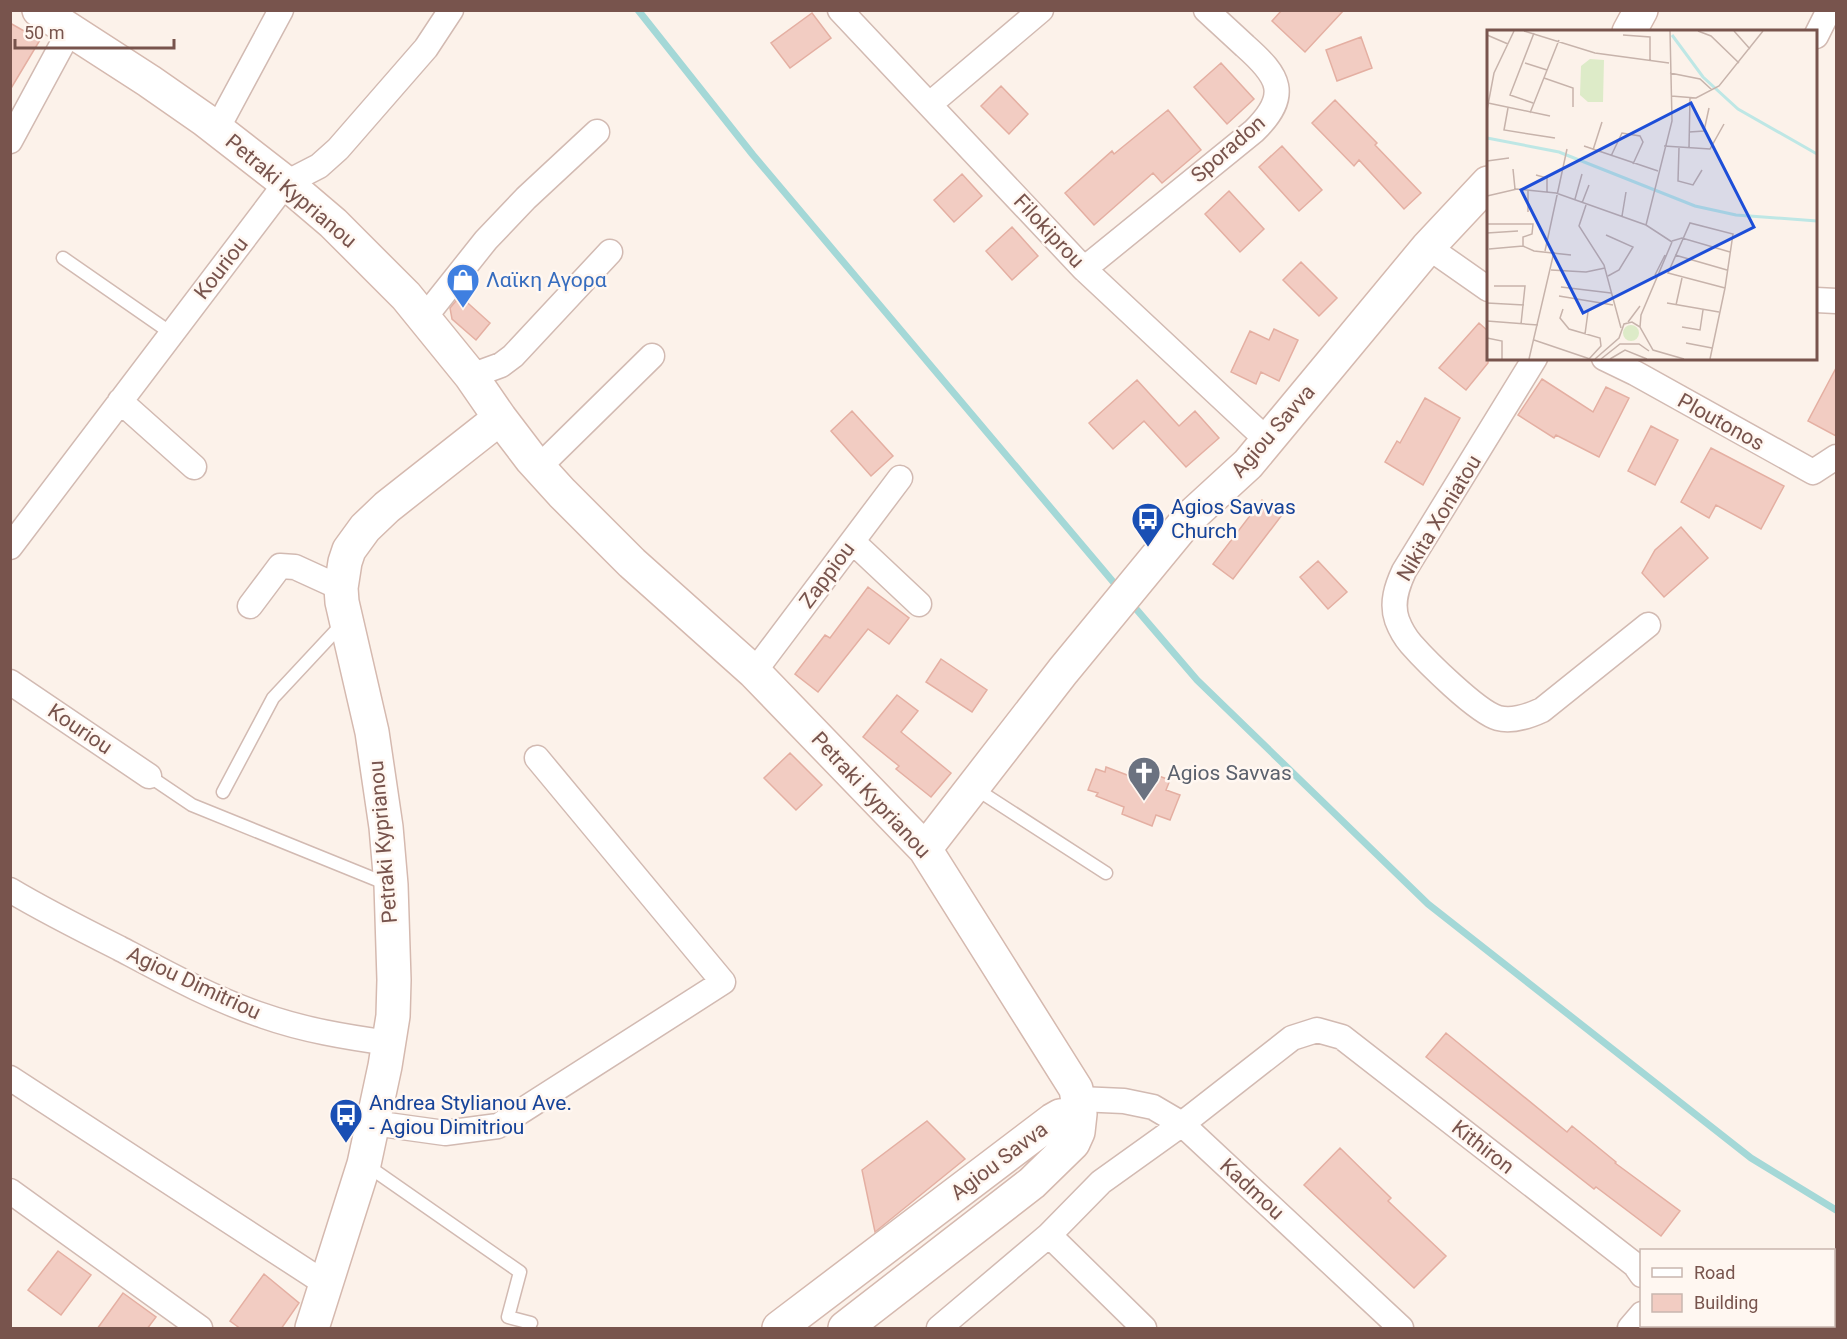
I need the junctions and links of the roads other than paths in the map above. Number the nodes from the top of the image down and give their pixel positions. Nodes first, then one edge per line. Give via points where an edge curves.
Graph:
1 (39, 10) edge
2 (281, 10) edge
3 (451, 10) edge
4 (840, 10) edge
5 (1041, 10) edge
6 (1206, 10) edge
7 (1641, 10) edge
8 (1829, 10) edge
9 (70, 30) junction
10 (1630, 30) edge
11 (1817, 32) edge
12 (930, 104) junction
13 (217, 129) junction
14 (597, 132) dead end
15 (10, 141) edge
16 (286, 183) junction
17 (1487, 184) edge
18 (1428, 247) junction
19 (610, 252) dead end
20 (63, 258) dead end
21 (1084, 269) junction
22 (1487, 288) edge
23 (1817, 300) edge
24 (1836, 301) edge
25 (424, 318) junction
26 (171, 333) junction
27 (652, 356) dead end
28 (1534, 360) edge
29 (1613, 360) edge
30 (1639, 366) edge
31 (471, 376) junction
32 (120, 401) junction
33 (500, 418) junction
34 (1268, 441) junction
35 (1836, 457) edge
36 (194, 467) dead end
37 (539, 467) junction
38 (900, 478) dead end
39 (852, 542) junction
40 (10, 547) edge
41 (341, 588) junction
42 (919, 604) dead end
43 (250, 606) dead end
44 (346, 620) junction
45 (1648, 625) dead end
46 (754, 672) junction
47 (11, 685) edge
48 (537, 758) dead end
49 (149, 776) joint
50 (972, 787) junction
51 (223, 792) dead end
52 (925, 849) junction
53 (1106, 873) dead end
54 (391, 885) junction
55 (10, 890) edge
56 (389, 1043) junction
57 (10, 1078) edge
58 (1080, 1107) junction
59 (373, 1123) junction
60 (1182, 1124) junction
61 (364, 1164) junction
62 (10, 1191) edge
63 (1049, 1235) junction
64 (1640, 1273) edge
65 (326, 1284) junction
66 (1640, 1315) edge
67 (531, 1323) dead end
68 (200, 1329) edge
69 (312, 1329) edge
70 (780, 1329) edge
71 (845, 1329) edge
72 (939, 1329) edge
73 (1144, 1329) edge
74 (1401, 1329) edge
75 (1630, 1329) edge

1 - 9 main road, Petraki Kyprianou
2 - 13 street
3 - 16 street, Kouriou via 426,48 338,149 319,166
4 - 12 street, Filokiprou
5 - 12 street
6 - 21 street, Sporadon via 1274,75 1274,105 1254,131
7 - 10 main road
8 - 11 street
9 - 13 main road, Petraki Kyprianou
9 - 15 street
12 - 21 street, Filokiprou
13 - 16 main road, Petraki Kyprianou
14 - 25 street via 486,240
16 - 25 main road, Petraki Kyprianou via 367,256
16 - 26 street, Kouriou
17 - 18 main road, Agiou Savva
18 - 22 street
18 - 34 main road, Agiou Savva
19 - 31 street via 513,356
20 - 26 lane
21 - 34 street, Filokiprou
23 - 24 street
25 - 31 main road, Petraki Kyprianou
26 - 32 street, Kouriou
27 - 37 street
28 - 45 street, Nikita Xoniatou via 1404,571 1395,601 1397,618 1411,644 1469,700 1491,715 1508,719 1542,710
29 - 30 street, Ploutonos
30 - 35 street, Ploutonos via 1813,472
31 - 33 main road, Petraki Kyprianou
32 - 36 street
32 - 40 street, Kouriou
33 - 37 main road, Petraki Kyprianou
33 - 41 main road, Petraki Kyprianou via 365,528 349,550
34 - 50 main road, Agiou Savva via 1188,519
37 - 46 main road, Petraki Kyprianou via 618,549
38 - 39 street, Zappiou
39 - 42 street
39 - 46 street, Zappiou
41 - 43 street via 295,567 280,566
41 - 44 main road, Petraki Kyprianou
44 - 51 lane via 273,698
44 - 54 main road, Petraki Kyprianou via 372,732
46 - 52 main road, Petraki Kyprianou
47 - 49 street, Kouriou
48 - 59 street via 723,982 498,1126 445,1133
49 - 54 lane via 192,805
50 - 52 main road, Agiou Savva
50 - 53 lane
52 - 58 main road, Petraki Kyprianou via 1076,1089
54 - 56 main road, Petraki Kyprianou via 394,980
55 - 56 street, Agiou Dimitriou via 241,1008 319,1032
56 - 59 main road, Petraki Kyprianou
57 - 65 street
58 - 60 street, Kadmou via 1124,1101 1153,1107
58 - 70 main road, Agiou Savva via 1053,1119
58 - 71 main road, Agiou Savva via 1073,1143 1032,1183
59 - 61 main road, Petraki Kyprianou
60 - 63 street via 1101,1182
60 - 64 street, Kithiron via 1292,1038 1317,1030 1342,1037 1635,1265
60 - 74 street, Kadmou
61 - 65 main road, Petraki Kyprianou
61 - 67 lane via 520,1272 508,1317
62 - 68 street
63 - 72 street
63 - 73 street
65 - 69 main road, Petraki Kyprianou
66 - 75 street

